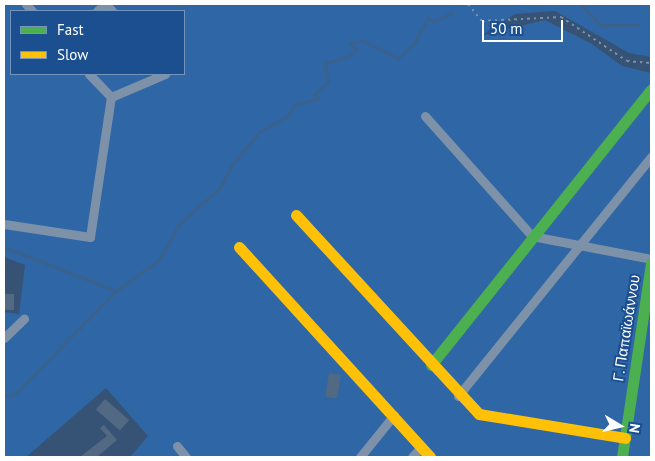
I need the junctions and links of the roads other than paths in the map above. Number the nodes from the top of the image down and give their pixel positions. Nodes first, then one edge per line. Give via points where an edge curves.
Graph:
1 (90, 75) edge
2 (163, 75) edge
3 (651, 89) edge
4 (111, 97) junction
5 (425, 116) dead end
6 (651, 157) edge
7 (296, 215) dead end
8 (4, 224) edge
9 (532, 236) junction
10 (577, 246) junction
11 (239, 247) dead end
12 (651, 261) edge
13 (24, 319) dead end
14 (4, 338) edge
15 (431, 365) junction
16 (458, 396) junction
17 (394, 415) junction
18 (625, 438) junction
19 (177, 446) dead end
20 (421, 447) junction
21 (186, 457) edge
22 (360, 457) edge
23 (412, 457) edge
24 (430, 457) edge
25 (622, 457) edge

1 - 4 street
2 - 4 street
3 - 9 street
4 - 8 street via 90,237
5 - 9 street
6 - 10 street
7 - 15 street
9 - 10 street
9 - 15 street
10 - 12 street
10 - 16 street
11 - 17 street
12 - 18 street, Γ. Παπαϊωάννου
13 - 14 street
15 - 16 street
16 - 18 street via 479,414
17 - 20 street
17 - 22 street
18 - 25 street, Γ. Παπαϊωάννου
19 - 21 street
20 - 23 street
20 - 24 street

